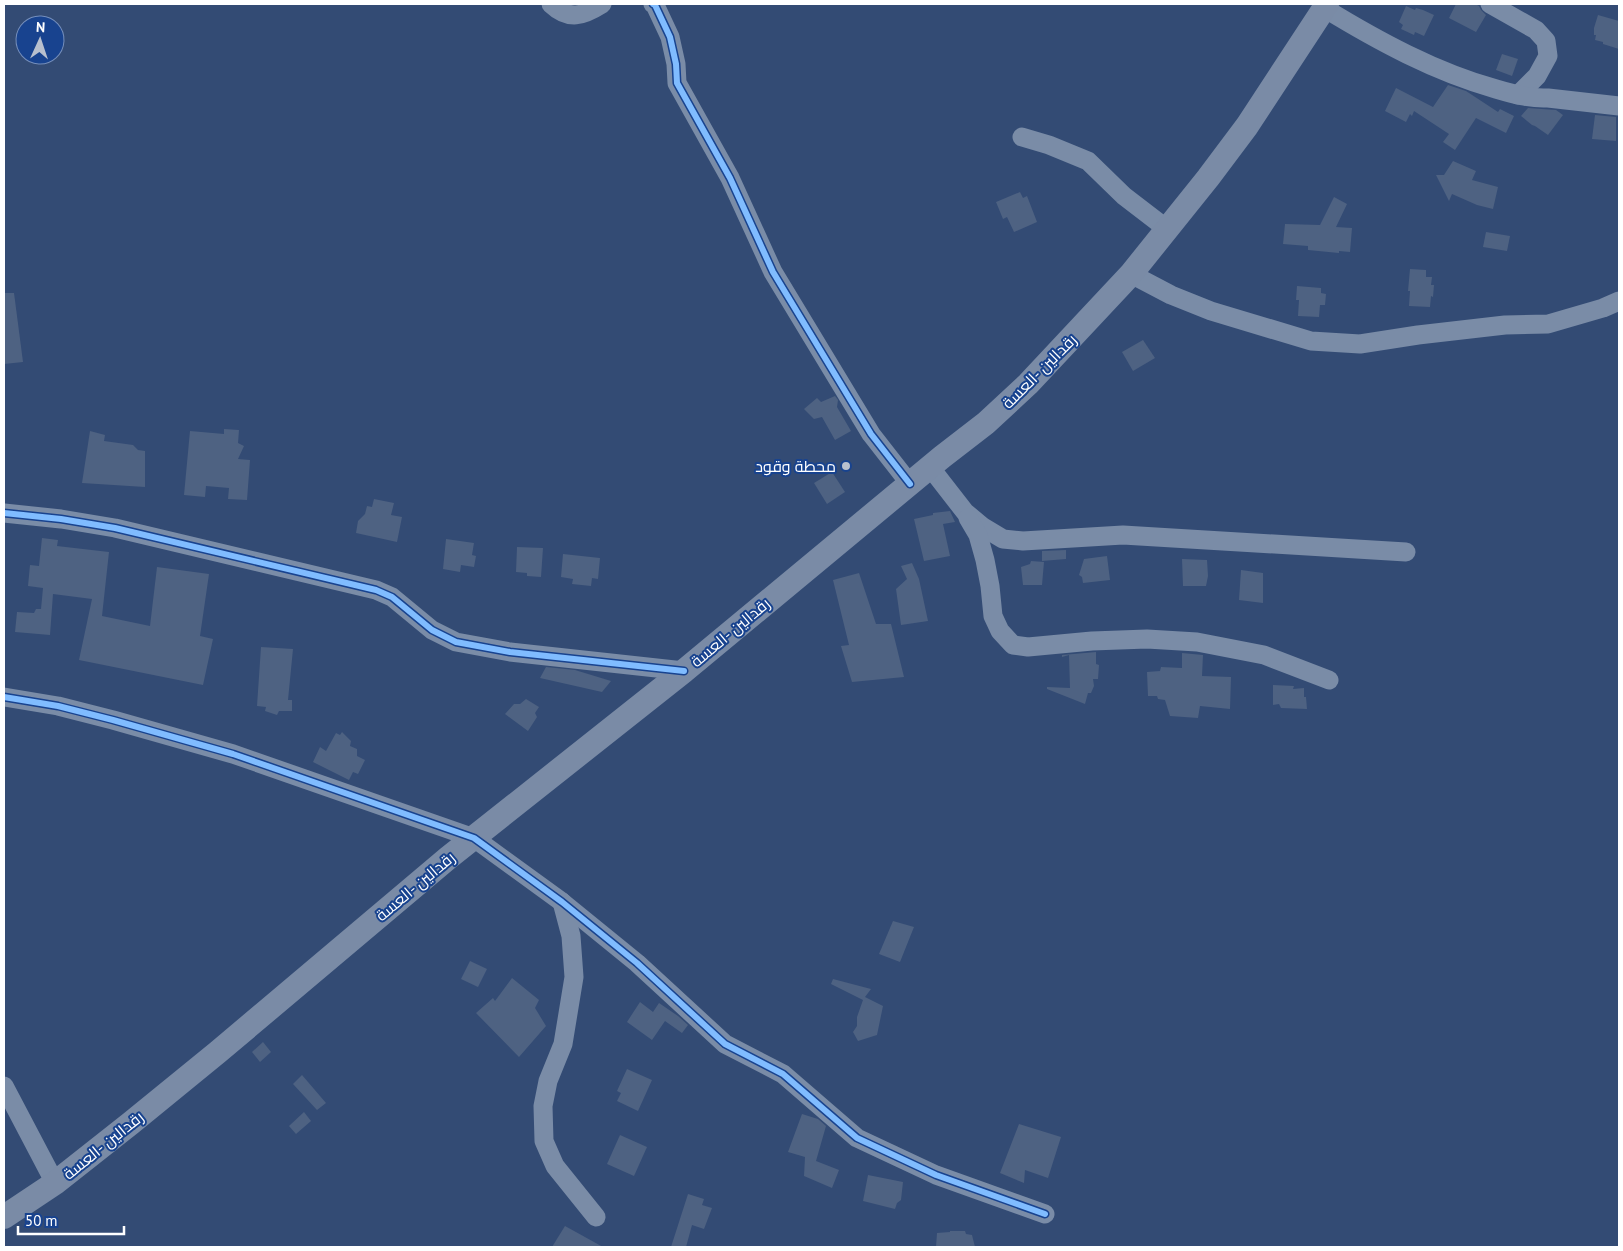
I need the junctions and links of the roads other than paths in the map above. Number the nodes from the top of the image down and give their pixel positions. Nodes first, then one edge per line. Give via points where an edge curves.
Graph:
1 (552, 4) edge
2 (602, 4) edge
3 (653, 4) edge
4 (1490, 4) edge
5 (1326, 6) edge
6 (1518, 95) junction
7 (1619, 106) edge
8 (1022, 137) dead end
9 (1167, 229) junction
10 (1131, 274) junction
11 (1619, 301) edge
12 (930, 467) junction
13 (910, 484) junction
14 (965, 512) junction
15 (4, 513) edge
16 (1406, 552) dead end
17 (684, 671) junction
18 (1329, 680) dead end
19 (4, 696) edge
20 (474, 838) junction
21 (562, 902) junction
22 (4, 1086) edge
23 (55, 1183) junction
24 (1045, 1214) dead end
25 (4, 1217) edge
26 (596, 1217) dead end

1 - 2 street via 562,13 576,16
3 - 13 street via 670,36 678,83 730,178 773,272 871,434
4 - 6 street via 1536,30 1546,41 1548,56 1536,76
5 - 6 street via 1379,41 1454,76
5 - 9 main road, رقدالين -العسة via 1246,126
6 - 7 street
8 - 9 street via 1088,161 1124,196
9 - 10 main road, رقدالين -العسة
10 - 11 street via 1211,311 1311,342 1360,344 1418,334 1548,324
10 - 12 main road, رقدالين -العسة via 1028,384 986,423
12 - 13 main road, رقدالين -العسة
12 - 14 street
13 - 17 main road, رقدالين -العسة
14 - 16 street via 1003,538 1023,541 1124,535
14 - 18 street via 978,535 990,586 993,616 1000,630 1014,645 1028,647 1092,640 1147,639 1196,642 1264,655
15 - 17 street via 115,528 376,590 392,597 432,630 456,642 510,652
17 - 20 main road, رقدالين -العسة
19 - 20 street via 58,706 233,754
20 - 21 street
20 - 23 main road, رقدالين -العسة
21 - 24 street via 637,963 725,1044 783,1074 857,1138 936,1175
21 - 26 street via 571,936 574,977 563,1044 548,1081 543,1106 544,1141 555,1166
22 - 23 street
23 - 25 main road, رقدالين -العسة

